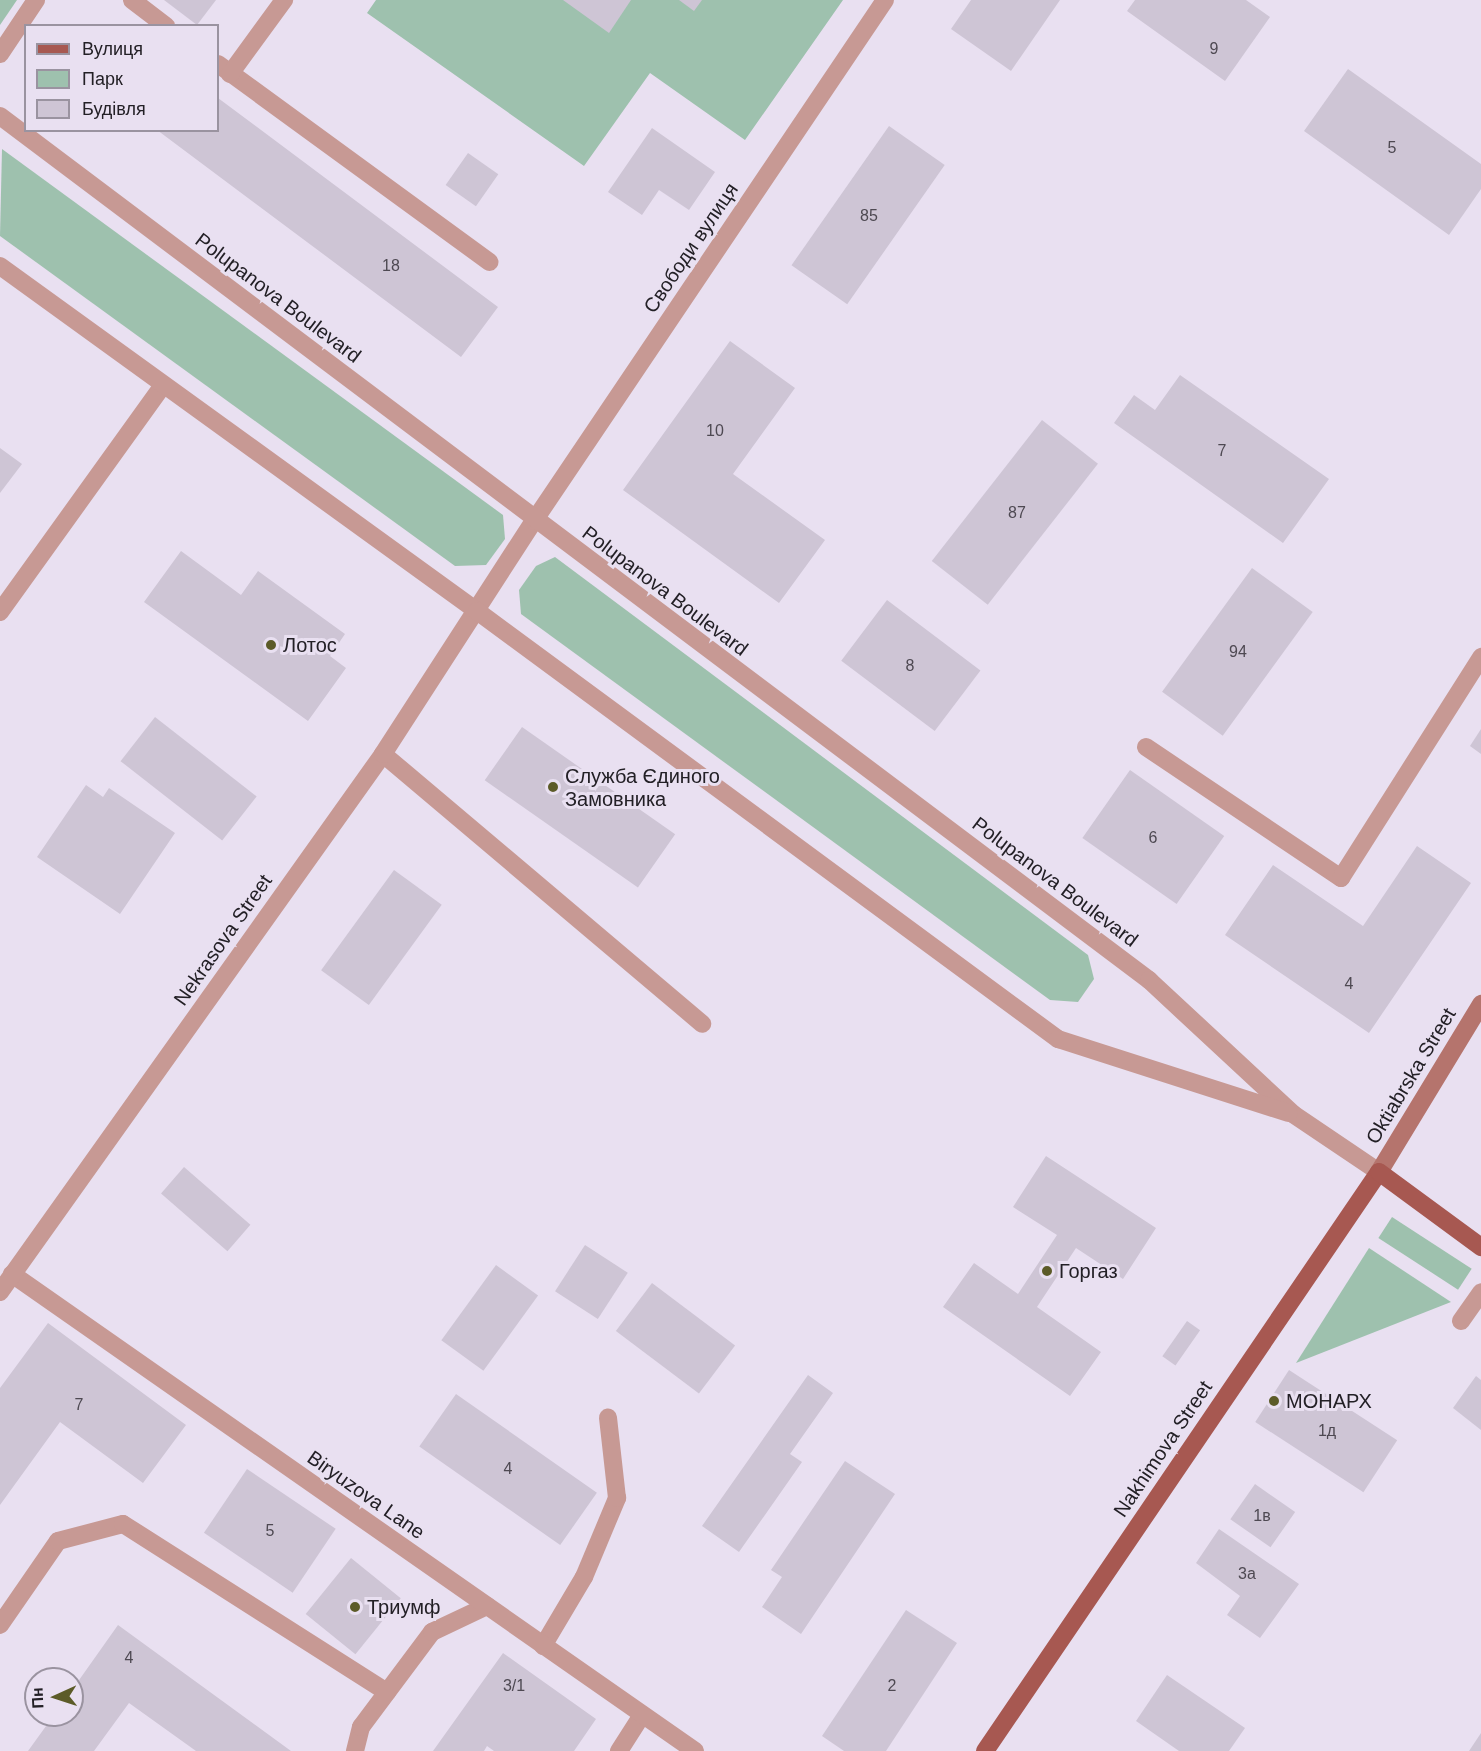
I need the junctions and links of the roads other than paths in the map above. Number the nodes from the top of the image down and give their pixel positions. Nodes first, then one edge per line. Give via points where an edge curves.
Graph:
1 (36, 0) edge
2 (132, 0) edge
3 (284, 0) edge
4 (885, 0) edge
5 (163, 24) edge
6 (0, 54) edge
7 (224, 69) edge
8 (0, 116) edge
9 (490, 262) dead end
10 (0, 266) edge
11 (164, 385) junction
12 (534, 521) junction
13 (477, 610) junction
14 (0, 612) edge
15 (1481, 657) edge
16 (1146, 747) dead end
17 (383, 754) junction
18 (1481, 1004) edge
19 (702, 1024) dead end
20 (1293, 1114) junction
21 (1379, 1172) junction
22 (1481, 1246) edge
23 (12, 1274) junction
24 (0, 1292) edge
25 (1481, 1292) edge
26 (1461, 1321) dead end
27 (608, 1418) dead end
28 (487, 1606) junction
29 (0, 1625) edge
30 (543, 1646) junction
31 (387, 1692) junction
32 (642, 1715) junction
33 (355, 1751) edge
34 (619, 1751) edge
35 (695, 1751) edge
36 (985, 1751) edge

1 - 6 street
2 - 5 street
3 - 7 street
4 - 12 street, Свободи вулиця
7 - 9 street
8 - 12 street, Polupanova Boulevard
10 - 11 street, Polupanova Boulevard
11 - 13 street, Polupanova Boulevard
11 - 14 street
12 - 13 street, Свободи вулиця
12 - 20 street, Polupanova Boulevard via 1149,980
13 - 17 street, Nekrasova Street
13 - 20 street, Polupanova Boulevard via 1058,1039
15 - 16 street via 1341,879
17 - 19 street
17 - 23 street, Nekrasova Street
18 - 21 main road, Oktiabrska Street
20 - 21 street, Polupanova Boulevard
21 - 22 main road, Polupanova Boulevard
21 - 36 main road, Nakhimova Street
23 - 24 street, Nekrasova Street
23 - 28 street, Biryuzova Lane
25 - 26 street
27 - 30 street via 617,1498 584,1577
28 - 30 street, Biryuzova Lane
28 - 31 street via 432,1632
29 - 31 street via 58,1541 123,1524
30 - 32 street, Biryuzova Lane
31 - 33 street via 361,1727
32 - 34 street
32 - 35 street, Biryuzova Lane

